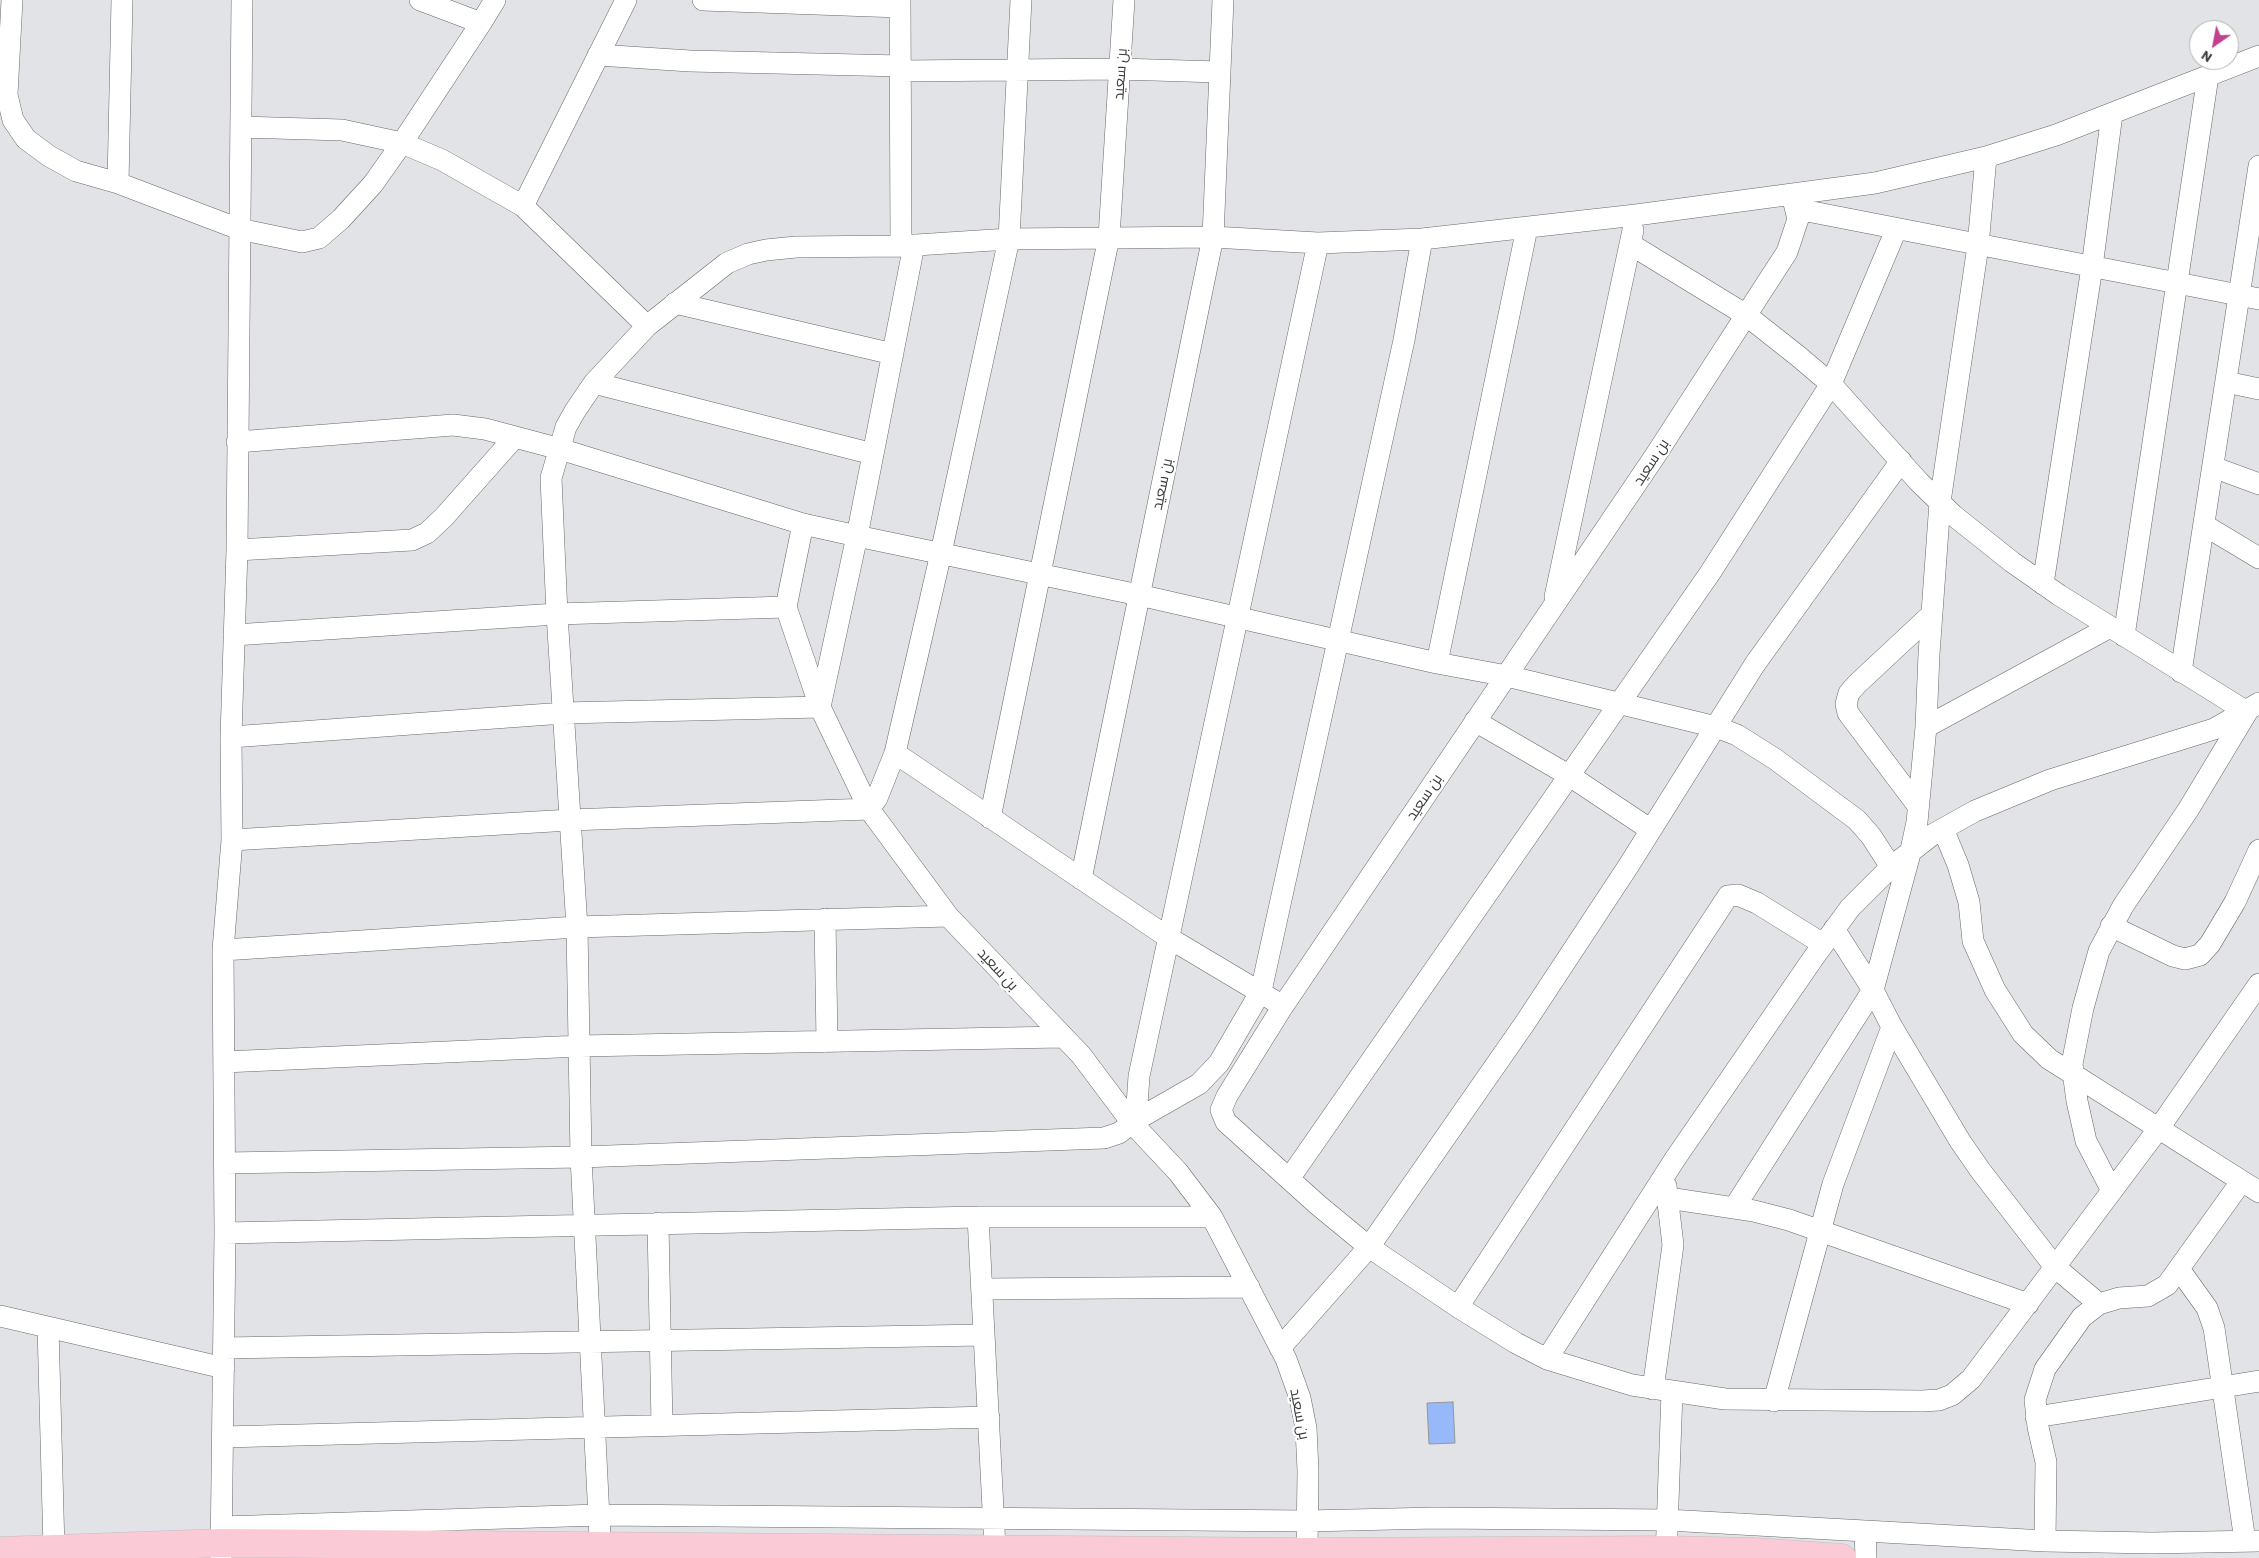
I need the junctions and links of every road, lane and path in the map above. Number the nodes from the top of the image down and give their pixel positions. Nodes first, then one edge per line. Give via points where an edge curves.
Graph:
1 (12, 0) edge
2 (122, 0) edge
3 (242, 0) edge
4 (420, 0) edge
5 (495, 0) edge
6 (626, 0) edge
7 (703, 0) edge
8 (1021, 0) edge
9 (1124, 0) edge
10 (1223, 0) edge
11 (800, 2) edge
12 (900, 3) edge
13 (481, 23) junction
14 (598, 55) junction
15 (2259, 56) edge
16 (901, 68) junction
17 (1120, 69) junction
18 (1018, 70) junction
19 (1220, 72) junction
20 (2208, 76) junction
21 (2112, 114) junction
22 (241, 127) junction
23 (402, 143) junction
24 (1986, 157) junction
25 (2259, 166) edge
26 (118, 182) junction
27 (1795, 202) junction
28 (523, 206) junction
29 (1636, 215) junction
30 (1527, 228) junction
31 (240, 229) junction
32 (1896, 230) junction
33 (1109, 237) junction
34 (1213, 237) junction
35 (1009, 239) junction
36 (1422, 239) junction
37 (1318, 243) junction
38 (1630, 244) junction
39 (908, 245) junction
40 (1978, 246) junction
41 (2092, 267) junction
42 (2178, 284) junction
43 (2249, 297) edge
44 (675, 304) junction
45 (1746, 315) junction
46 (647, 326) junction
47 (893, 354) junction
48 (2226, 382) junction
49 (594, 383) junction
50 (1831, 384) junction
51 (2259, 389) edge
52 (514, 438) junction
53 (237, 442) junction
54 (560, 449) junction
55 (873, 454) junction
56 (1901, 462) junction
57 (2213, 467) junction
58 (2259, 484) edge
59 (1940, 502) junction
60 (802, 524) junction
61 (2204, 525) junction
62 (857, 536) junction
63 (236, 550) junction
64 (941, 552) junction
65 (2259, 558) edge
66 (1040, 574) junction
67 (2043, 584) junction
68 (1139, 595) junction
69 (1553, 606) junction
70 (786, 607) junction
71 (557, 614) junction
72 (1932, 614) junction
73 (1238, 618) junction
74 (2117, 631) junction
75 (234, 635) junction
76 (1338, 641) junction
77 (1437, 663) junction
78 (2181, 672) junction
79 (1507, 676) junction
80 (1620, 704) junction
81 (820, 707) junction
82 (2253, 708) edge
83 (564, 713) junction
84 (1475, 721) junction
85 (1716, 727) junction
86 (1926, 727) junction
87 (231, 737) junction
88 (895, 754) junction
89 (1570, 776) junction
90 (1918, 806) junction
91 (869, 809) junction
92 (990, 818) junction
93 (570, 820) junction
94 (1943, 829) junction
95 (1651, 830) junction
96 (232, 840) junction
97 (1911, 850) junction
98 (2259, 850) edge
99 (1891, 867) junction
100 (1081, 879) junction
101 (948, 916) junction
102 (825, 919) junction
103 (2111, 926) junction
104 (577, 927) junction
105 (1829, 936) junction
106 (1169, 938) junction
107 (223, 950) junction
108 (2259, 985) edge
109 (1874, 990) junction
110 (1261, 992) junction
111 (1283, 1006) junction
112 (1892, 1027) junction
113 (1062, 1037) junction
114 (827, 1042) junction
115 (580, 1046) junction
116 (224, 1062) junction
117 (2073, 1075) junction
118 (1134, 1121) junction
119 (2159, 1128) junction
120 (582, 1157) junction
121 (225, 1163) junction
122 (1664, 1176) junction
123 (1289, 1179) junction
124 (2250, 1187) edge
125 (2112, 1191) junction
126 (1668, 1198) junction
127 (1734, 1208) junction
128 (1212, 1216) junction
129 (978, 1217) junction
130 (658, 1223) junction
131 (585, 1224) junction
132 (1820, 1230) junction
133 (225, 1233) junction
134 (1369, 1247) junction
135 (2055, 1267) junction
136 (2179, 1269) junction
137 (1249, 1287) junction
138 (983, 1289) junction
139 (2028, 1304) junction
140 (2099, 1304) junction
141 (1458, 1307) junction
142 (0, 1316) edge
143 (48, 1327) junction
144 (984, 1335) junction
145 (660, 1341) junction
146 (591, 1343) junction
147 (1280, 1348) junction
148 (224, 1358) junction
149 (1547, 1359) junction
150 (2259, 1381) edge
151 (2222, 1387) junction
152 (1662, 1390) junction
153 (1774, 1401) junction
154 (2036, 1417) junction
155 (989, 1418) junction
156 (662, 1425) junction
157 (593, 1426) junction
158 (223, 1437) junction
159 (599, 1515) junction
160 (994, 1517) junction
161 (1667, 1520) junction
162 (1308, 1521) junction
163 (1865, 1530) junction
164 (2045, 1541) junction
165 (2252, 1541) edge
166 (221, 1543) edge
167 (995, 1548) junction
168 (54, 1549) junction
169 (0, 1551) edge
170 (1307, 1552) junction
171 (600, 1553) edge
172 (1666, 1554) edge
173 (1842, 1558) edge
174 (1866, 1558) edge

1 - 26 street via 7,95 13,120 26,139 49,156 76,171
2 - 26 street
3 - 22 street
4 - 13 street
5 - 13 street
6 - 14 street
7 - 11 street
8 - 18 street
9 - 17 street, بن سعيد
10 - 19 street, بن سعيد
11 - 12 street
12 - 16 street
13 - 23 street
14 - 16 street
14 - 28 street
15 - 20 street
16 - 18 street
16 - 39 street
17 - 18 street
17 - 19 street
17 - 33 street, بن سعيد
18 - 35 street
19 - 34 street, بن سعيد
20 - 21 street
20 - 42 street
21 - 24 street
21 - 41 street
22 - 23 street via 342,130
22 - 31 street
23 - 28 street via 442,160
23 - 31 street via 373,184 319,238 302,242
24 - 27 street
24 - 40 street
25 - 43 street
26 - 31 street
27 - 29 street
27 - 32 street
27 - 45 street, بن سعيد via 1797,227 1790,244
28 - 46 street
29 - 30 street
29 - 38 street
30 - 36 street
30 - 77 street
31 - 53 street
32 - 40 street
32 - 50 street
33 - 34 street
33 - 35 street
33 - 66 street, بن سعيد
34 - 37 street
34 - 68 street, بن سعيد
35 - 39 street
35 - 64 street
36 - 37 street
36 - 76 street via 1404,340
37 - 73 street
38 - 45 street
38 - 69 street
39 - 44 street via 796,247 748,254 727,263
39 - 47 street
40 - 41 street
40 - 59 street
41 - 42 street
41 - 67 street
42 - 43 street
42 - 74 street
43 - 48 street
44 - 46 street
44 - 47 street
45 - 50 street
45 - 69 street, بن سعيد
46 - 49 street
47 - 55 street
48 - 51 street
48 - 57 street
49 - 54 street via 566,427
49 - 55 street
50 - 56 street
50 - 80 street via 1710,573
52 - 53 street via 454,425
52 - 54 street
52 - 63 street via 444,517 427,533 412,540
53 - 63 street
54 - 60 street
54 - 71 street via 551,478
55 - 62 street
56 - 59 street
56 - 85 street via 1755,664
57 - 58 street
57 - 61 street
59 - 67 street
59 - 72 street
60 - 62 street
60 - 70 street
61 - 65 street
61 - 78 street
62 - 64 street
62 - 81 street
63 - 75 street
64 - 66 street
64 - 88 street
66 - 68 street
66 - 92 street, بن سعيد
67 - 74 street
68 - 73 street
68 - 100 street, بن سعيد
69 - 79 street, بن سعيد
70 - 71 street
70 - 81 street, بن سعيد
71 - 75 street
71 - 83 street
72 - 86 street
72 - 90 street via 1856,684 1846,704 1848,713
73 - 76 street
73 - 106 street
74 - 78 street
74 - 86 street
75 - 87 street
76 - 77 street
76 - 110 street
77 - 79 street
78 - 82 street
79 - 80 street
79 - 84 street, بن سعيد
80 - 85 street
80 - 89 street
81 - 83 street
81 - 91 street, بن سعيد
82 - 94 street via 2214,729 2050,780 1975,811
82 - 103 street
83 - 87 street
83 - 93 street
84 - 89 street
84 - 111 street, بن سعيد
85 - 95 street
85 - 99 street via 1736,735 1775,759 1857,820
86 - 90 street
87 - 96 street
88 - 91 street
88 - 92 street
89 - 95 street
89 - 123 street
90 - 97 street
91 - 93 street
91 - 101 street, بن سعيد
92 - 100 street
93 - 96 street
93 - 104 street
94 - 97 street
94 - 117 street via 1969,902 1973,941 1995,990 2023,1034 2049,1059
95 - 134 street via 1525,1022
96 - 107 street
97 - 99 street
97 - 109 street
98 - 103 street via 2234,902 2200,955 2185,959 2173,956
99 - 105 street via 1850,908
100 - 106 street
101 - 102 street
101 - 113 street, بن سعيد
102 - 104 street
102 - 114 street
103 - 117 street via 2099,950 2083,1008 2075,1044
104 - 107 street
104 - 115 street
105 - 109 street
105 - 122 street
105 - 141 street via 1752,900 1738,895 1728,896
106 - 110 street
106 - 118 street via 1139,1076
107 - 116 street
108 - 119 street
109 - 112 street
109 - 127 street
110 - 111 street
110 - 118 street via 1219,1063 1199,1084
111 - 123 street, بن سعيد via 1221,1110 1226,1122
112 - 132 street via 1833,1184
112 - 135 street via 1960,1141
113 - 114 street
113 - 118 street, بن سعيد via 1099,1076
114 - 115 street
115 - 116 street
115 - 120 street
116 - 121 street
117 - 119 street
117 - 125 street via 2086,1141
118 - 120 street via 1119,1133 1104,1138
118 - 128 street, بن سعيد
119 - 124 street
119 - 125 street
120 - 121 street
120 - 131 street
121 - 133 street
122 - 126 street
122 - 149 street
123 - 134 street
124 - 136 street
125 - 135 street
126 - 127 street
126 - 152 street via 1673,1245
127 - 132 street
128 - 129 street
128 - 137 street, بن سعيد
129 - 130 street
129 - 138 street
130 - 131 street
130 - 145 street
131 - 133 street
131 - 146 street
132 - 139 street
132 - 153 street
133 - 148 street
134 - 141 street
134 - 147 street
135 - 139 street
135 - 140 street
136 - 140 street via 2167,1284 2148,1296 2119,1298
136 - 151 street via 2207,1308 2214,1328
137 - 138 street
137 - 147 street, بن سعيد
138 - 144 street
139 - 153 street via 1971,1379 1952,1395 1939,1400
140 - 154 street via 2082,1317 2045,1369 2035,1400
141 - 149 street
142 - 143 street
143 - 148 street
143 - 168 street
144 - 145 street
144 - 155 street
145 - 146 street
145 - 156 street
146 - 148 street
146 - 157 street
147 - 162 street, بن سعيد via 1300,1398 1306,1428
148 - 158 street
149 - 152 street
150 - 151 street
151 - 154 street
151 - 165 street
152 - 153 street via 1725,1399
152 - 161 street
154 - 164 street via 2046,1462
155 - 156 street
155 - 160 street
156 - 157 street
157 - 158 street
157 - 159 street
158 - 166 street
159 - 160 street
159 - 166 street
159 - 171 street
160 - 162 street
160 - 167 street
161 - 162 street via 1435,1518
161 - 163 street
161 - 172 street
162 - 170 street, بن سعيد
163 - 164 street
163 - 174 street
164 - 165 street
166 - 168 main road
166 - 171 main road
167 - 170 main road
167 - 171 main road via 797,1546
168 - 169 main road
170 - 172 main road
172 - 173 main road via 1756,1552

